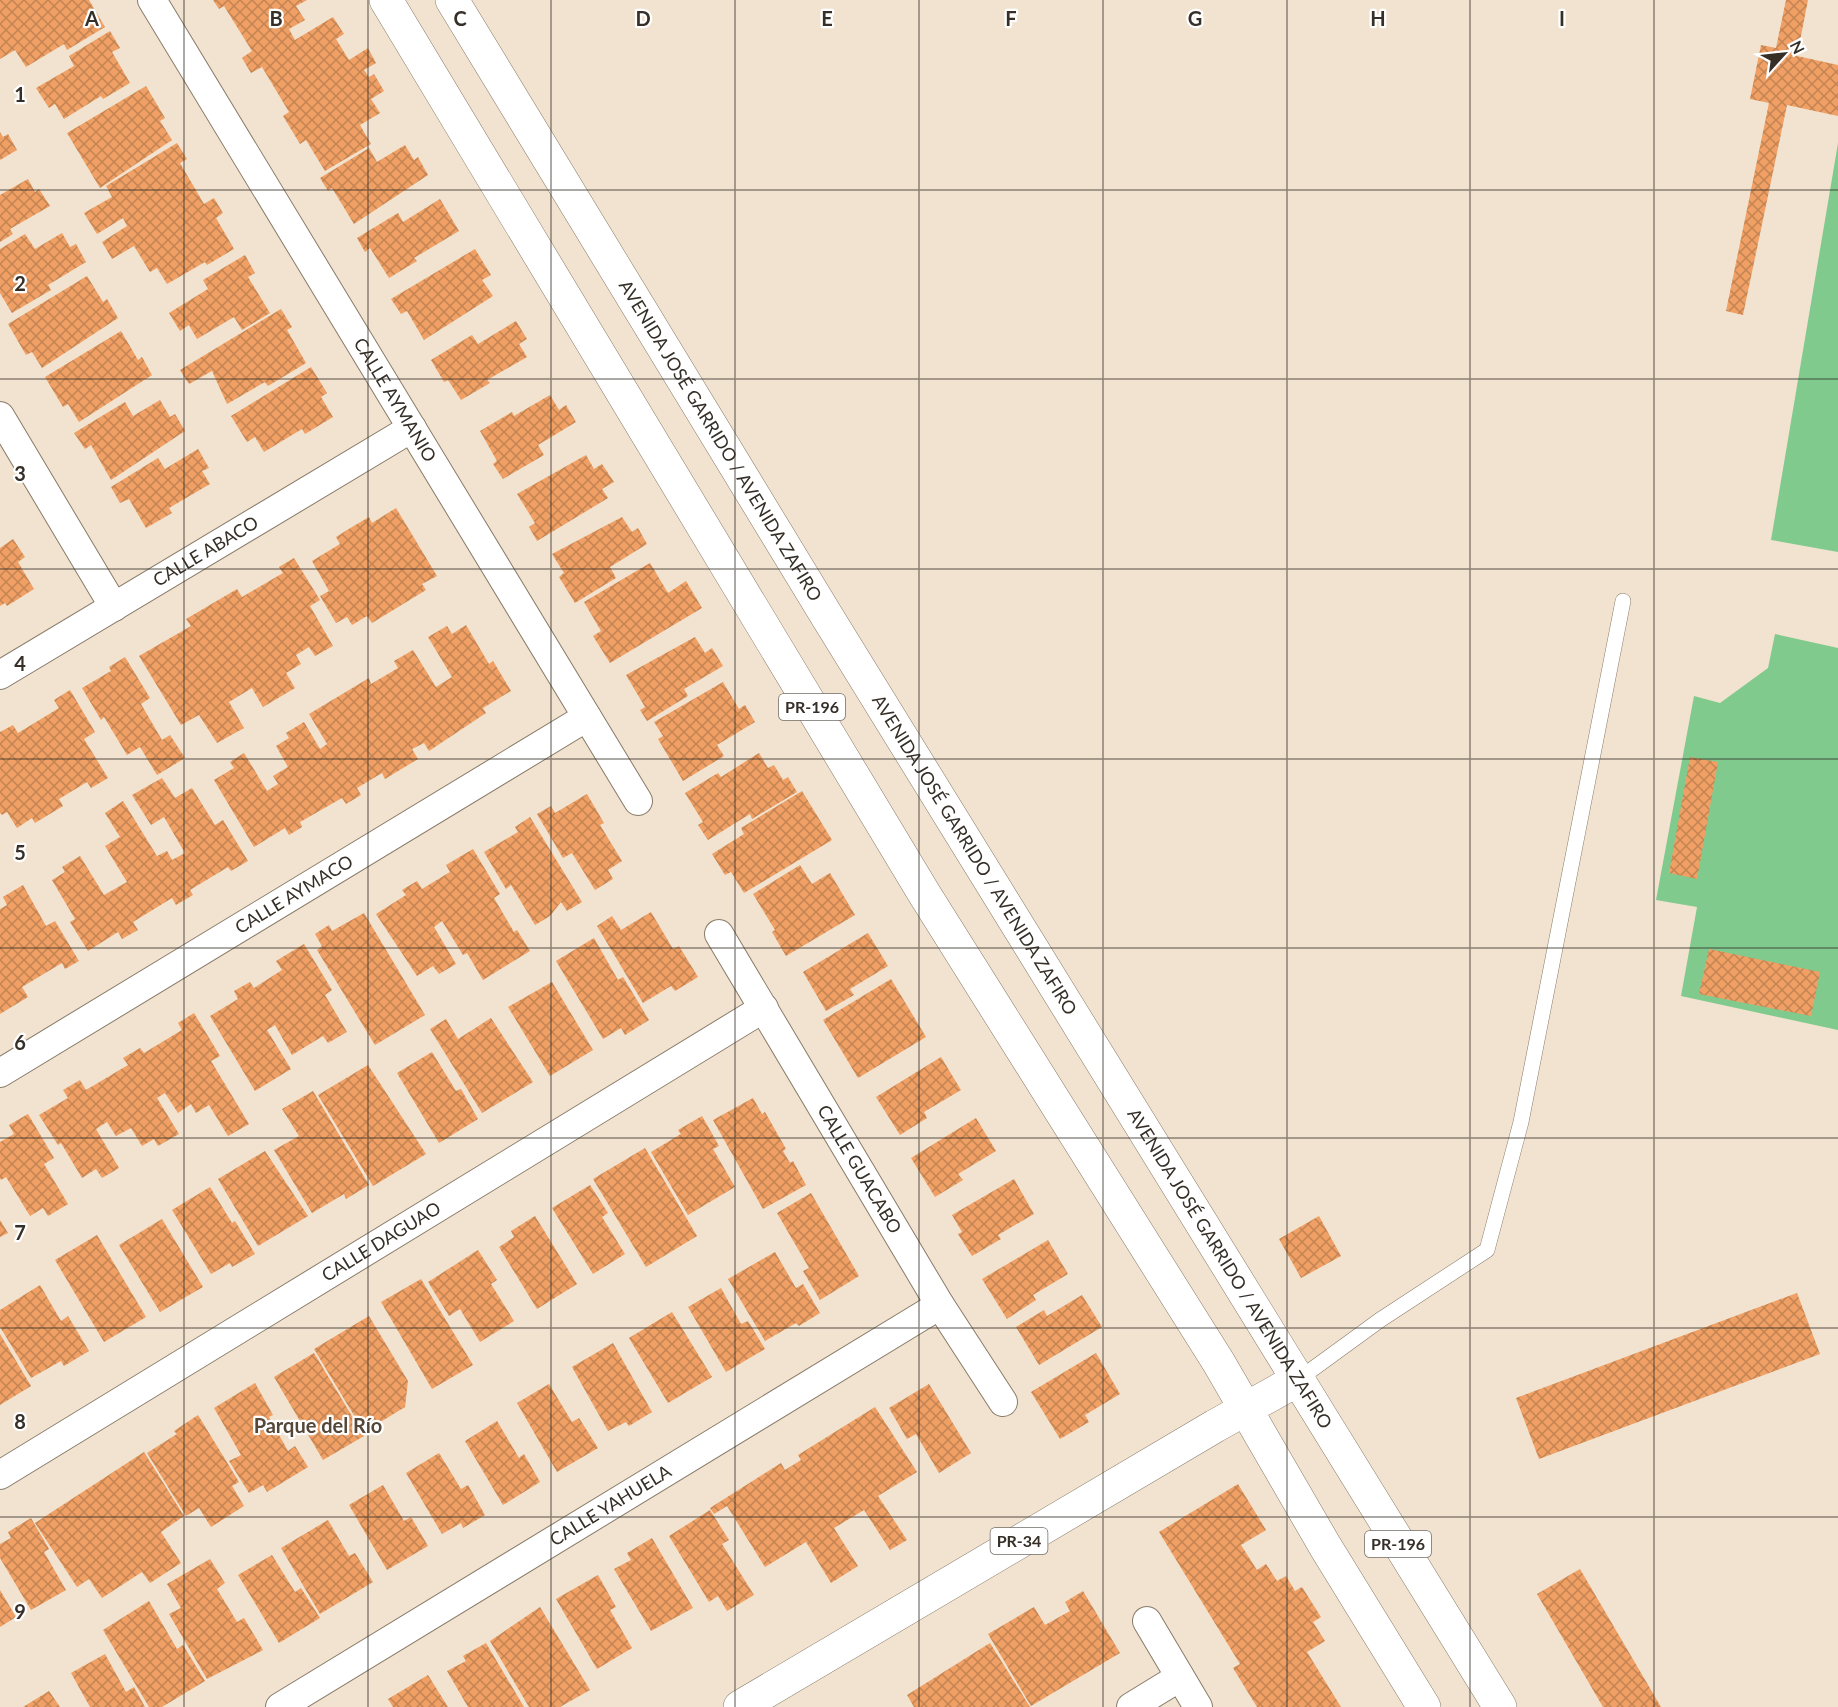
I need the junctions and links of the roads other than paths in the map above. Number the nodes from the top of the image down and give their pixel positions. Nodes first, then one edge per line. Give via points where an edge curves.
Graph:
1 (152, 0) edge
2 (386, 0) edge
3 (452, 0) edge
4 (0, 416) edge
5 (412, 428) junction
6 (1623, 601) dead end
7 (114, 607) junction
8 (0, 675) edge
9 (587, 717) junction
10 (638, 801) dead end
11 (719, 934) dead end
12 (764, 1008) junction
13 (0, 1073) edge
14 (940, 1305) junction
15 (1299, 1379) junction
16 (1003, 1402) dead end
17 (1245, 1410) junction
18 (0, 1475) edge
19 (1147, 1621) dead end
20 (1180, 1677) junction
21 (280, 1707) edge
22 (740, 1707) edge
23 (1131, 1707) edge
24 (1197, 1707) edge
25 (1424, 1707) edge
26 (1500, 1707) edge

1 - 5 street, CALLE AYMANIO
2 - 17 main road, PR-196 via 925,895
3 - 15 main road, AVENIDA JOSÉ GARRIDO / AVENIDA ZAFIRO / PR-196 via 828,618
4 - 7 street
5 - 7 street, CALLE ABACO
5 - 9 street, CALLE AYMANIO
6 - 15 lane via 1521,1122 1487,1250
7 - 8 street, CALLE ABACO
9 - 10 street, CALLE AYMANIO
9 - 13 street, CALLE AYMACO
11 - 12 street, CALLE GUACABO
12 - 14 street, CALLE GUACABO
12 - 18 street, CALLE DAGUAO
14 - 16 street, CALLE GUACABO
14 - 21 street, CALLE YAHUELA
15 - 17 main road, PR-34
15 - 26 main road, AVENIDA JOSÉ GARRIDO / AVENIDA ZAFIRO / PR-196
17 - 22 main road, PR-34
17 - 25 main road, PR-196
19 - 20 street
20 - 23 street
20 - 24 street

